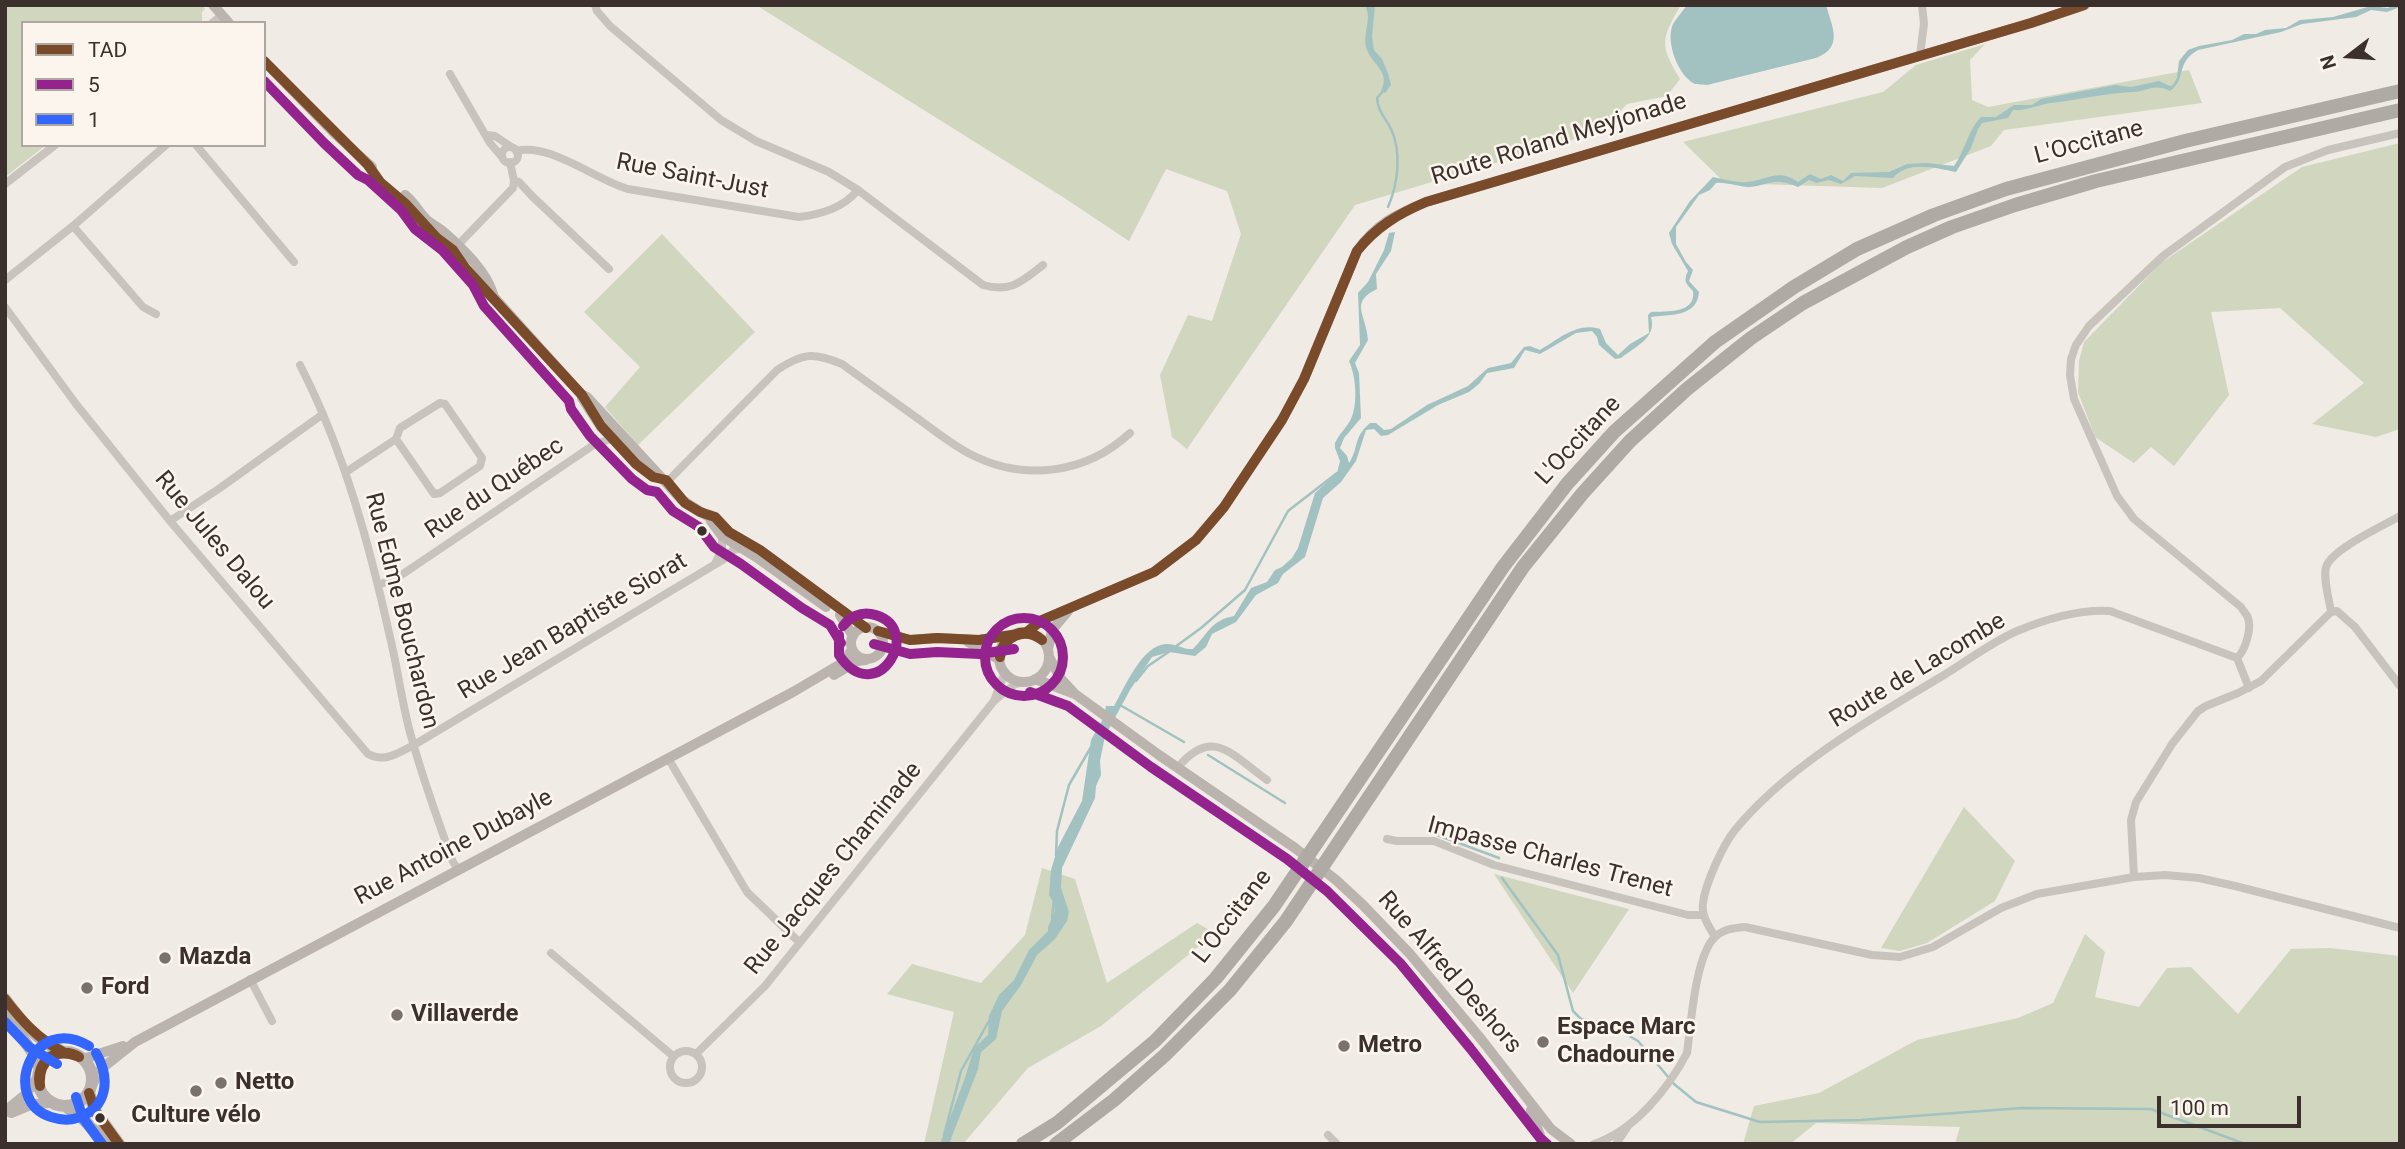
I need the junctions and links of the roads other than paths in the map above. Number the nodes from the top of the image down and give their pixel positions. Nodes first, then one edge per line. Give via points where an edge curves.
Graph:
1 (213, 5) edge
2 (595, 5) edge
3 (1922, 5) edge
4 (2085, 5) edge
5 (601, 10) edge
6 (226, 19) edge
7 (1920, 55) junction
8 (266, 63) edge
9 (450, 74) dead end
10 (2400, 91) edge
11 (2400, 110) edge
12 (2400, 133) edge
13 (487, 135) junction
14 (52, 147) edge
15 (164, 147) edge
16 (197, 147) edge
17 (514, 149) junction
18 (502, 156) junction
19 (510, 162) junction
20 (514, 181) junction
21 (5, 184) edge
22 (858, 190) junction
23 (509, 194) junction
24 (531, 196) junction
25 (74, 226) junction
26 (455, 248) junction
27 (294, 261) dead end
28 (1043, 265) dead end
29 (609, 269) dead end
30 (5, 280) edge
31 (5, 307) edge
32 (156, 314) dead end
33 (300, 365) dead end
34 (323, 414) junction
35 (605, 424) junction
36 (1130, 433) dead end
37 (617, 437) junction
38 (396, 439) junction
39 (596, 444) junction
40 (346, 472) junction
41 (664, 480) junction
42 (2400, 516) edge
43 (709, 517) junction
44 (170, 521) junction
45 (722, 536) junction
46 (742, 548) junction
47 (715, 564) junction
48 (776, 568) junction
49 (378, 585) junction
50 (812, 594) junction
51 (1070, 609) junction
52 (2331, 611) junction
53 (866, 628) junction
54 (878, 631) junction
55 (1027, 632) junction
56 (1012, 635) junction
57 (853, 636) junction
58 (910, 640) junction
59 (962, 640) junction
60 (852, 649) junction
61 (1048, 653) junction
62 (879, 654) junction
63 (2237, 658) junction
64 (869, 659) junction
65 (1000, 660) junction
66 (1005, 672) junction
67 (1032, 680) junction
68 (2400, 686) edge
69 (2249, 688) junction
70 (793, 692) junction
71 (1075, 694) junction
72 (994, 701) junction
73 (414, 745) junction
74 (668, 758) junction
75 (1178, 766) junction
76 (1267, 780) dead end
77 (1387, 839) dead end
78 (458, 869) junction
79 (2134, 877) junction
80 (1703, 915) junction
81 (2400, 928) edge
82 (1715, 937) junction
83 (799, 942) junction
84 (551, 953) dead end
85 (250, 979) junction
86 (5, 999) edge
87 (5, 1014) edge
88 (272, 1021) dead end
89 (135, 1042) junction
90 (62, 1052) junction
91 (696, 1054) junction
92 (673, 1056) junction
93 (83, 1059) junction
94 (39, 1072) junction
95 (90, 1089) junction
96 (1526, 1098) junction
97 (59, 1105) junction
98 (5, 1113) edge
99 (1629, 1124) junction
100 (1328, 1135) dead end
101 (107, 1144) edge
102 (119, 1144) edge
103 (1023, 1144) edge
104 (1056, 1144) edge
105 (1337, 1144) edge
106 (1543, 1144) edge
107 (1571, 1144) edge
108 (1594, 1144) edge
109 (1616, 1144) edge

1 - 6 main road
2 - 5 street
3 - 7 street
4 - 7 main road, Route Roland Meyjonade
5 - 22 street via 610,26 721,120
7 - 51 main road, Route Roland Meyjonade via 1426,202 1384,221 1357,251 1304,379 1224,506 1196,540 1154,572
8 - 26 main road via 437,238
9 - 13 street
10 - 103 highway, L'Occitane via 2185,141 2006,190 1934,215 1857,249 1715,342 1614,432 1567,484 1503,567 1274,906 1216,978 1155,1041 1057,1123
11 - 104 highway, L'Occitane via 2096,181 2003,209 1929,237 1857,272 1751,338 1630,441 1532,557 1286,920 1230,990 1165,1055
12 - 63 street via 2328,150 2284,167 2163,256 2089,327 2071,359 2074,399 2117,496 2134,519 2241,607 2248,618
13 - 17 street, Rue Saint-Just
13 - 18 street
14 - 21 street
15 - 25 street
16 - 27 street
17 - 18 street via 504,150
17 - 19 street via 516,158
17 - 22 street, Rue Saint-Just via 557,157 628,190 799,216 834,209
18 - 19 street
19 - 20 street
20 - 23 street
20 - 24 street
22 - 28 street via 983,285 1009,288
23 - 24 street
23 - 26 street
24 - 29 street
25 - 30 street
25 - 32 street via 143,307
26 - 35 main road via 466,270
31 - 44 street, Rue Jules Dalou
33 - 34 street, Rue Edme Bouchardon
34 - 40 street, Rue Edme Bouchardon
34 - 44 street
35 - 37 main road
35 - 39 street, Rue du Québec
36 - 41 street via 1094,460 1053,470 1010,468 970,454 842,364 809,355 777,370
37 - 39 street, Rue du Québec
37 - 41 main road via 646,472
38 - 38 street via 434,494 480,466 482,458 445,404 400,428
38 - 40 street
39 - 49 street, Rue du Québec via 397,579
40 - 49 street, Rue Edme Bouchardon
41 - 43 main road via 682,500
42 - 52 street via 2329,560 2325,571
43 - 45 main road
43 - 48 main road via 752,545
44 - 73 street, Rue Jules Dalou via 368,754 377,760
45 - 46 main road
45 - 47 street, Rue Jean Baptiste Siorat
46 - 47 street, Rue Jean Baptiste Siorat
46 - 48 main road
47 - 73 street, Rue Jean Baptiste Siorat
48 - 50 main road
49 - 73 street, Rue Edme Bouchardon
50 - 53 main road
50 - 57 main road via 840,615
51 - 55 main road, Route Roland Meyjonade via 1042,620
51 - 61 main road via 1052,630
52 - 68 street via 2346,617
52 - 69 street
53 - 54 main road
53 - 57 main road
54 - 58 main road
54 - 62 main road via 883,645
55 - 56 main road
55 - 61 main road via 1040,638
56 - 59 main road
56 - 65 main road via 1002,646
57 - 60 main road
58 - 59 main road
58 - 62 main road, Rue Antoine Dubayle
59 - 65 main road
60 - 64 main road
60 - 70 main road, Rue Antoine Dubayle via 844,662
61 - 67 main road via 1045,670
61 - 71 main road
62 - 64 main road, Rue Antoine Dubayle
63 - 69 street
63 - 80 street, Route de Lacombe via 2110,611 2090,609 2014,632 1836,743 1750,813 1721,851 1703,901
64 - 70 main road, Rue Antoine Dubayle
65 - 66 main road
66 - 67 main road via 1015,680
66 - 72 street, Rue Jacques Chaminade
67 - 71 main road
67 - 72 street, Rue Jacques Chaminade via 1015,684
69 - 79 street via 2198,711 2136,802 2132,820
70 - 74 main road, Rue Antoine Dubayle
71 - 75 main road
72 - 83 street, Rue Jacques Chaminade
73 - 78 street, Rue Edme Bouchardon via 430,801
74 - 78 main road, Rue Antoine Dubayle
74 - 83 street via 747,892
75 - 76 street via 1196,748 1210,744
75 - 96 main road, Rue Alfred Deshors via 1295,848 1363,905 1417,962
77 - 80 street, Impasse Charles Trenet via 1434,841 1532,876
78 - 85 main road, Rue Antoine Dubayle
79 - 81 street via 2199,878
79 - 82 street via 2037,894 2001,908 1933,947 1900,957 1745,927
80 - 82 street
82 - 99 street via 1702,957 1687,1053 1665,1086
83 - 91 street, Rue Jacques Chaminade via 765,986
84 - 92 street
85 - 88 street
85 - 89 main road, Rue Antoine Dubayle
86 - 90 main road via 35,1036
87 - 94 main road via 33,1053
89 - 93 main road, Rue Antoine Dubayle
89 - 95 main road, Rue Antoine Dubayle via 101,1069
90 - 93 main road
90 - 94 main road via 47,1059
91 - 92 street via 682,1051
91 - 92 street via 702,1071 687,1083 671,1075
93 - 95 main road via 91,1069
94 - 97 main road via 44,1096
94 - 98 main road via 27,1093
95 - 97 main road via 79,1103
95 - 102 main road via 95,1111
96 - 106 main road
96 - 107 main road, Rue Alfred Deshors via 1551,1129
97 - 98 main road via 33,1104
97 - 101 main road via 83,1119
99 - 108 street
99 - 109 street
100 - 105 street

